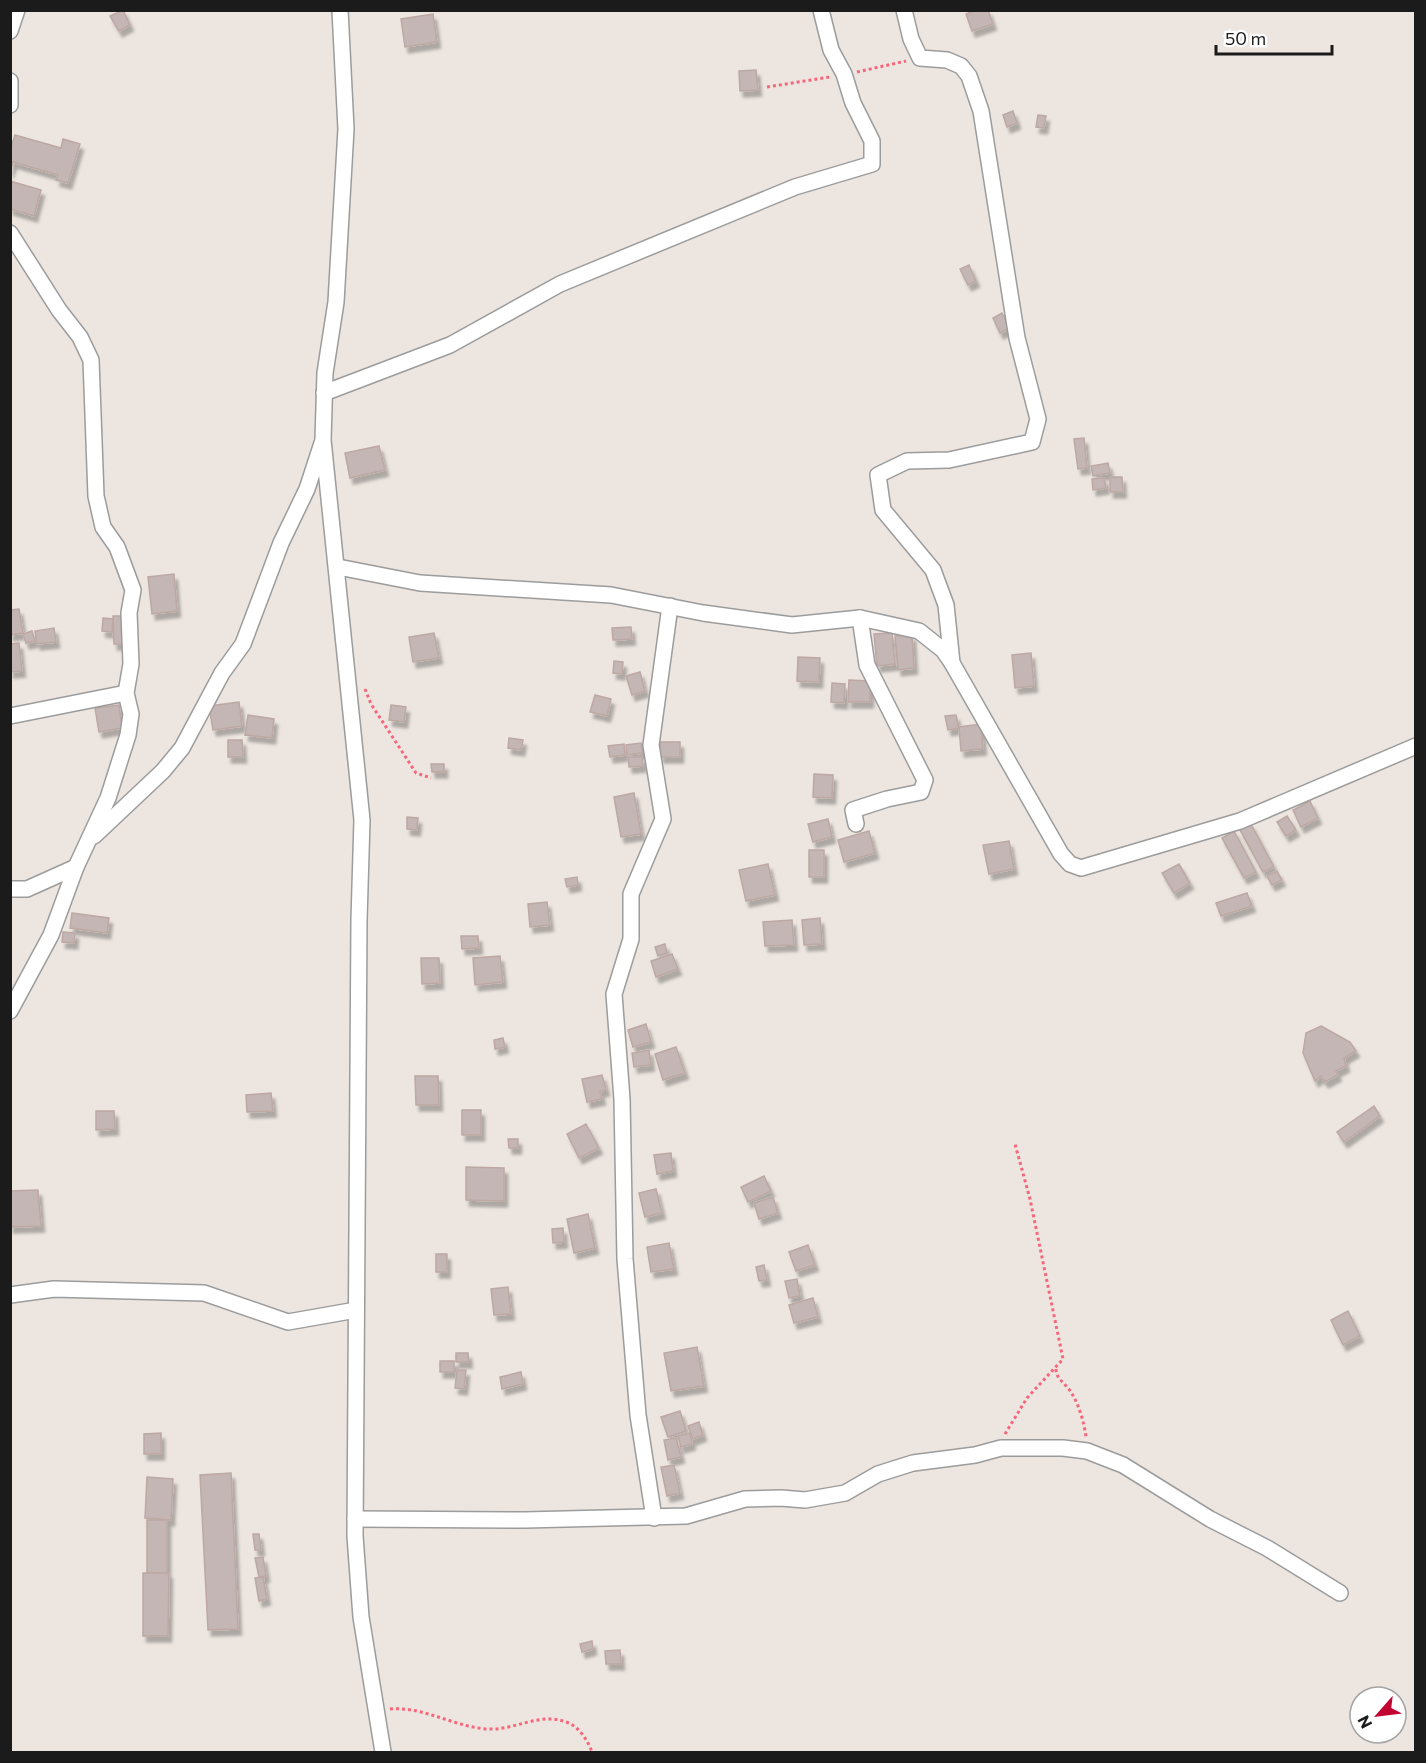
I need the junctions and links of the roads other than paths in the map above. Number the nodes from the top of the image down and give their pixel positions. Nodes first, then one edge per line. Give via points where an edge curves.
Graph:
1 (17, 10) edge
2 (340, 10) edge
3 (821, 10) edge
4 (904, 10) edge
5 (10, 31) edge
6 (10, 81) edge
7 (10, 105) edge
8 (10, 233) edge
9 (324, 393) junction
10 (323, 440) junction
11 (338, 567) junction
12 (670, 606) junction
13 (860, 618) junction
14 (952, 663) junction
15 (126, 693) junction
16 (10, 716) edge
17 (1416, 746) edge
18 (856, 824) dead end
19 (87, 842) junction
20 (76, 867) junction
21 (10, 889) edge
22 (10, 1011) edge
23 (10, 1295) edge
24 (356, 1310) junction
25 (654, 1518) junction
26 (355, 1519) junction
27 (1340, 1593) dead end
28 (383, 1752) edge

1 - 5 street
2 - 9 street via 346,129 336,302
3 - 9 street via 831,50 872,141 872,164 795,187 560,284 450,345
4 - 14 street via 920,58 947,60 961,66 969,76 981,111 1017,338 1038,419 1032,442 949,460 907,461 878,475 883,510 933,570 946,605
6 - 7 street
8 - 15 street via 80,337 91,360 96,496 103,527 117,547 133,590 129,613 131,664
9 - 10 street
10 - 11 street
10 - 19 street via 243,644 222,673 182,748 148,786
11 - 12 street via 420,583 611,594
11 - 24 street via 363,858 359,920
12 - 13 street via 792,625
12 - 25 street via 651,745 663,819 631,894 631,939 614,994 625,1259 638,1415
13 - 14 street via 918,631 943,650
13 - 18 street via 867,665 925,780 921,792 853,810
14 - 17 street via 1061,854 1070,864 1081,868 1240,821
15 - 16 street
15 - 19 street via 131,714 128,735 108,798
19 - 20 street
20 - 21 street via 27,889
20 - 22 street via 51,935
23 - 24 street via 54,1289 204,1293 288,1322
24 - 26 street
25 - 26 street
25 - 27 street via 686,1516 745,1499 805,1500 845,1493 878,1474 914,1463 994,1450 1087,1451 1123,1465
26 - 28 street via 362,1617

